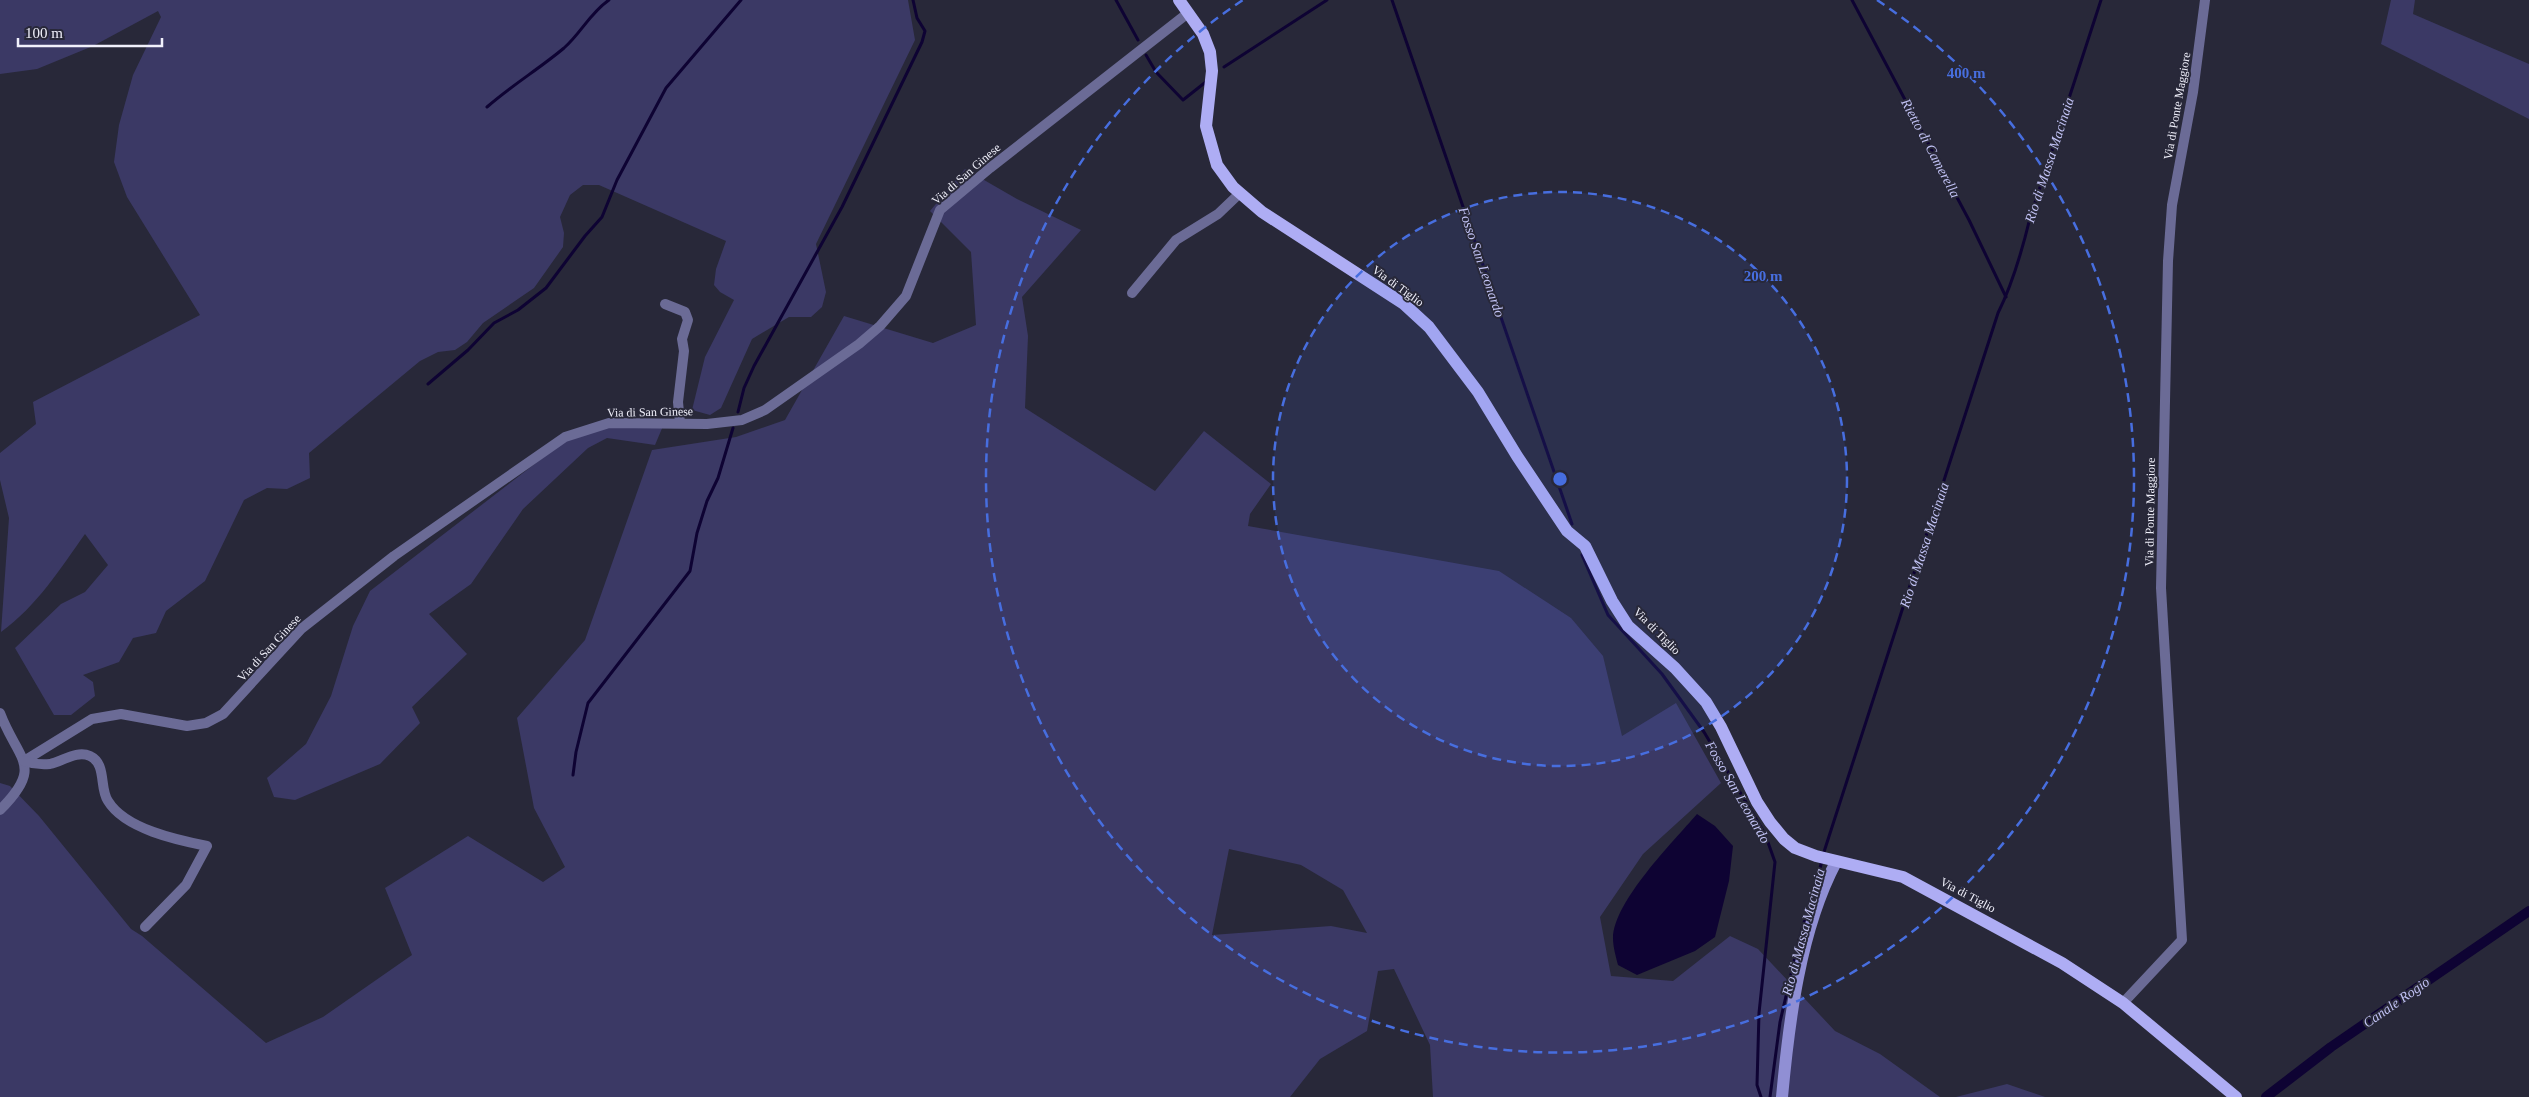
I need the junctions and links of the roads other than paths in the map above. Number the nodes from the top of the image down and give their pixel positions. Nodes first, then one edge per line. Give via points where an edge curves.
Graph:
1 (1179, 0) edge
2 (2205, 0) edge
3 (1188, 13) junction
4 (1240, 193) junction
5 (1132, 293) dead end
6 (665, 304) dead end
7 (680, 423) junction
8 (0, 713) edge
9 (24, 761) junction
10 (0, 810) edge
11 (1833, 861) junction
12 (145, 927) dead end
13 (2123, 1003) junction
14 (1782, 1097) edge
15 (2236, 1097) edge

1 - 3 main road, Via di Tiglio
2 - 13 street, Via di Ponte Maggiore via 2193,92 2172,205 2168,280 2161,588 2182,940
3 - 4 main road, Via di Tiglio via 1203,34 1210,52 1212,71 1206,126 1210,146 1217,166
3 - 7 street, Via di San Ginese via 940,210 906,296 859,344 754,415 727,422
4 - 5 street via 1218,214 1176,240
4 - 11 main road, Via di Tiglio via 1262,212 1404,304 1428,327 1478,392 1567,531 1585,546 1628,626 1675,668 1706,702 1770,822 1796,848
6 - 7 street via 684,312 688,320 682,339
7 - 9 street, Via di San Ginese via 610,423 565,437 394,556 301,629 238,700 223,714 206,723 187,726 121,714 92,719
8 - 9 street
9 - 10 street via 25,779
9 - 12 street via 37,765 74,755 90,756 99,764 107,801 121,814 153,832 207,846 186,885
11 - 13 main road, Via di Tiglio via 1903,876 2062,963
11 - 14 street via 1807,945 1789,1022
13 - 15 main road, Via di Tiglio

